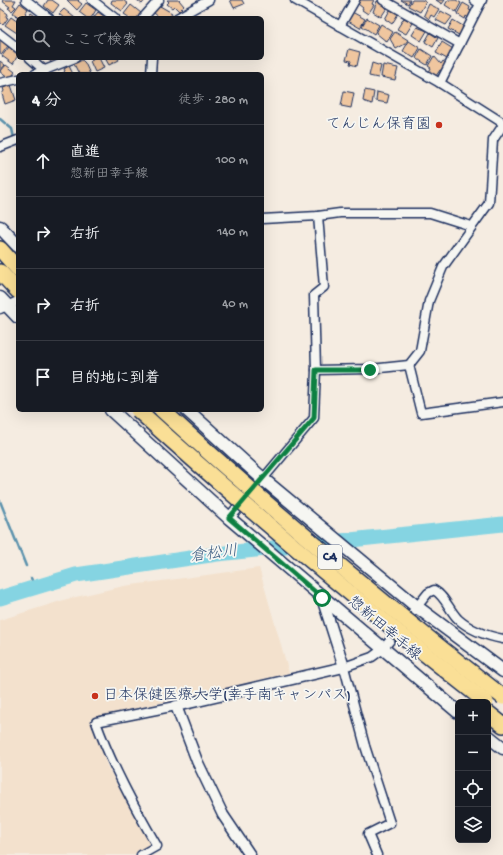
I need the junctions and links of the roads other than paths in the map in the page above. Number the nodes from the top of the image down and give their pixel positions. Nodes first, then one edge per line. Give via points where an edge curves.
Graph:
1 (26, 0) edge
2 (92, 0) edge
3 (159, 0) edge
4 (209, 0) edge
5 (295, 0) edge
6 (355, 0) edge
7 (383, 0) edge
8 (479, 1) edge
9 (47, 16) edge
10 (112, 16) edge
11 (148, 16) edge
12 (181, 16) edge
13 (340, 26) junction
14 (0, 34) edge
15 (460, 44) junction
16 (16, 46) edge
17 (32, 60) edge
18 (70, 60) edge
19 (152, 60) edge
20 (45, 71) junction
21 (42, 72) edge
22 (151, 72) edge
23 (16, 79) edge
24 (0, 83) edge
25 (440, 83) junction
26 (503, 124) edge
27 (16, 141) edge
28 (0, 147) edge
29 (318, 216) junction
30 (264, 219) edge
31 (0, 226) edge
32 (471, 226) junction
33 (16, 244) edge
34 (0, 249) edge
35 (16, 267) edge
36 (0, 272) edge
37 (16, 289) edge
38 (6, 303) edge
39 (16, 315) edge
40 (409, 365) junction
41 (316, 370) junction
42 (503, 402) edge
43 (113, 412) edge
44 (140, 412) edge
45 (164, 412) edge
46 (189, 412) edge
47 (263, 479) junction
48 (229, 518) junction
49 (322, 598) junction
50 (417, 607) junction
51 (503, 639) edge
52 (383, 649) junction
53 (430, 658) junction
54 (452, 658) junction
55 (344, 667) junction
56 (503, 671) edge
57 (503, 687) edge
58 (503, 697) edge
59 (470, 699) edge
60 (482, 699) edge
61 (176, 706) junction
62 (491, 706) edge
63 (455, 709) edge
64 (491, 715) edge
65 (503, 715) edge
66 (503, 725) edge
67 (491, 738) edge
68 (503, 748) edge
69 (141, 855) edge
70 (250, 855) edge
71 (377, 855) edge

1 - 9 street
2 - 10 street
3 - 11 street
4 - 12 street
5 - 13 street
6 - 13 street
7 - 15 street
8 - 15 street
13 - 25 street
14 - 16 street
15 - 25 street
17 - 20 street
18 - 20 street
19 - 22 street
20 - 21 street
23 - 24 street
25 - 26 street
26 - 32 street via 493,140 489,203
27 - 28 street
29 - 30 street
29 - 32 street via 340,213 430,213
29 - 41 street via 324,287 314,294
31 - 33 main road
32 - 40 street via 443,267 429,301 420,351
34 - 35 highway
36 - 37 highway
38 - 39 main road
40 - 41 street via 370,370
40 - 42 street via 421,413
41 - 47 street via 314,418
43 - 48 main road, 惣新田幸手線
44 - 53 highway, C4, bridge via 281,536
45 - 54 highway, C4, bridge via 258,496
46 - 47 main road
47 - 48 street
47 - 50 main road
48 - 49 main road, 惣新田幸手線
49 - 52 main road, 惣新田幸手線
49 - 55 street
50 - 51 street via 428,593 434,590 439,592 458,618 484,635
50 - 52 street
50 - 56 main road
52 - 55 street via 372,657
52 - 63 main road, 惣新田幸手線
53 - 59 highway via 447,681
53 - 60 highway, C4, bridge
54 - 57 highway, bridge
54 - 58 highway, C4, bridge
55 - 61 street
55 - 71 street via 365,746 390,823 368,834
61 - 69 street via 96,722 128,795 157,846
61 - 70 street via 197,760 223,815
62 - 65 highway, C4
64 - 66 highway
67 - 68 main road

